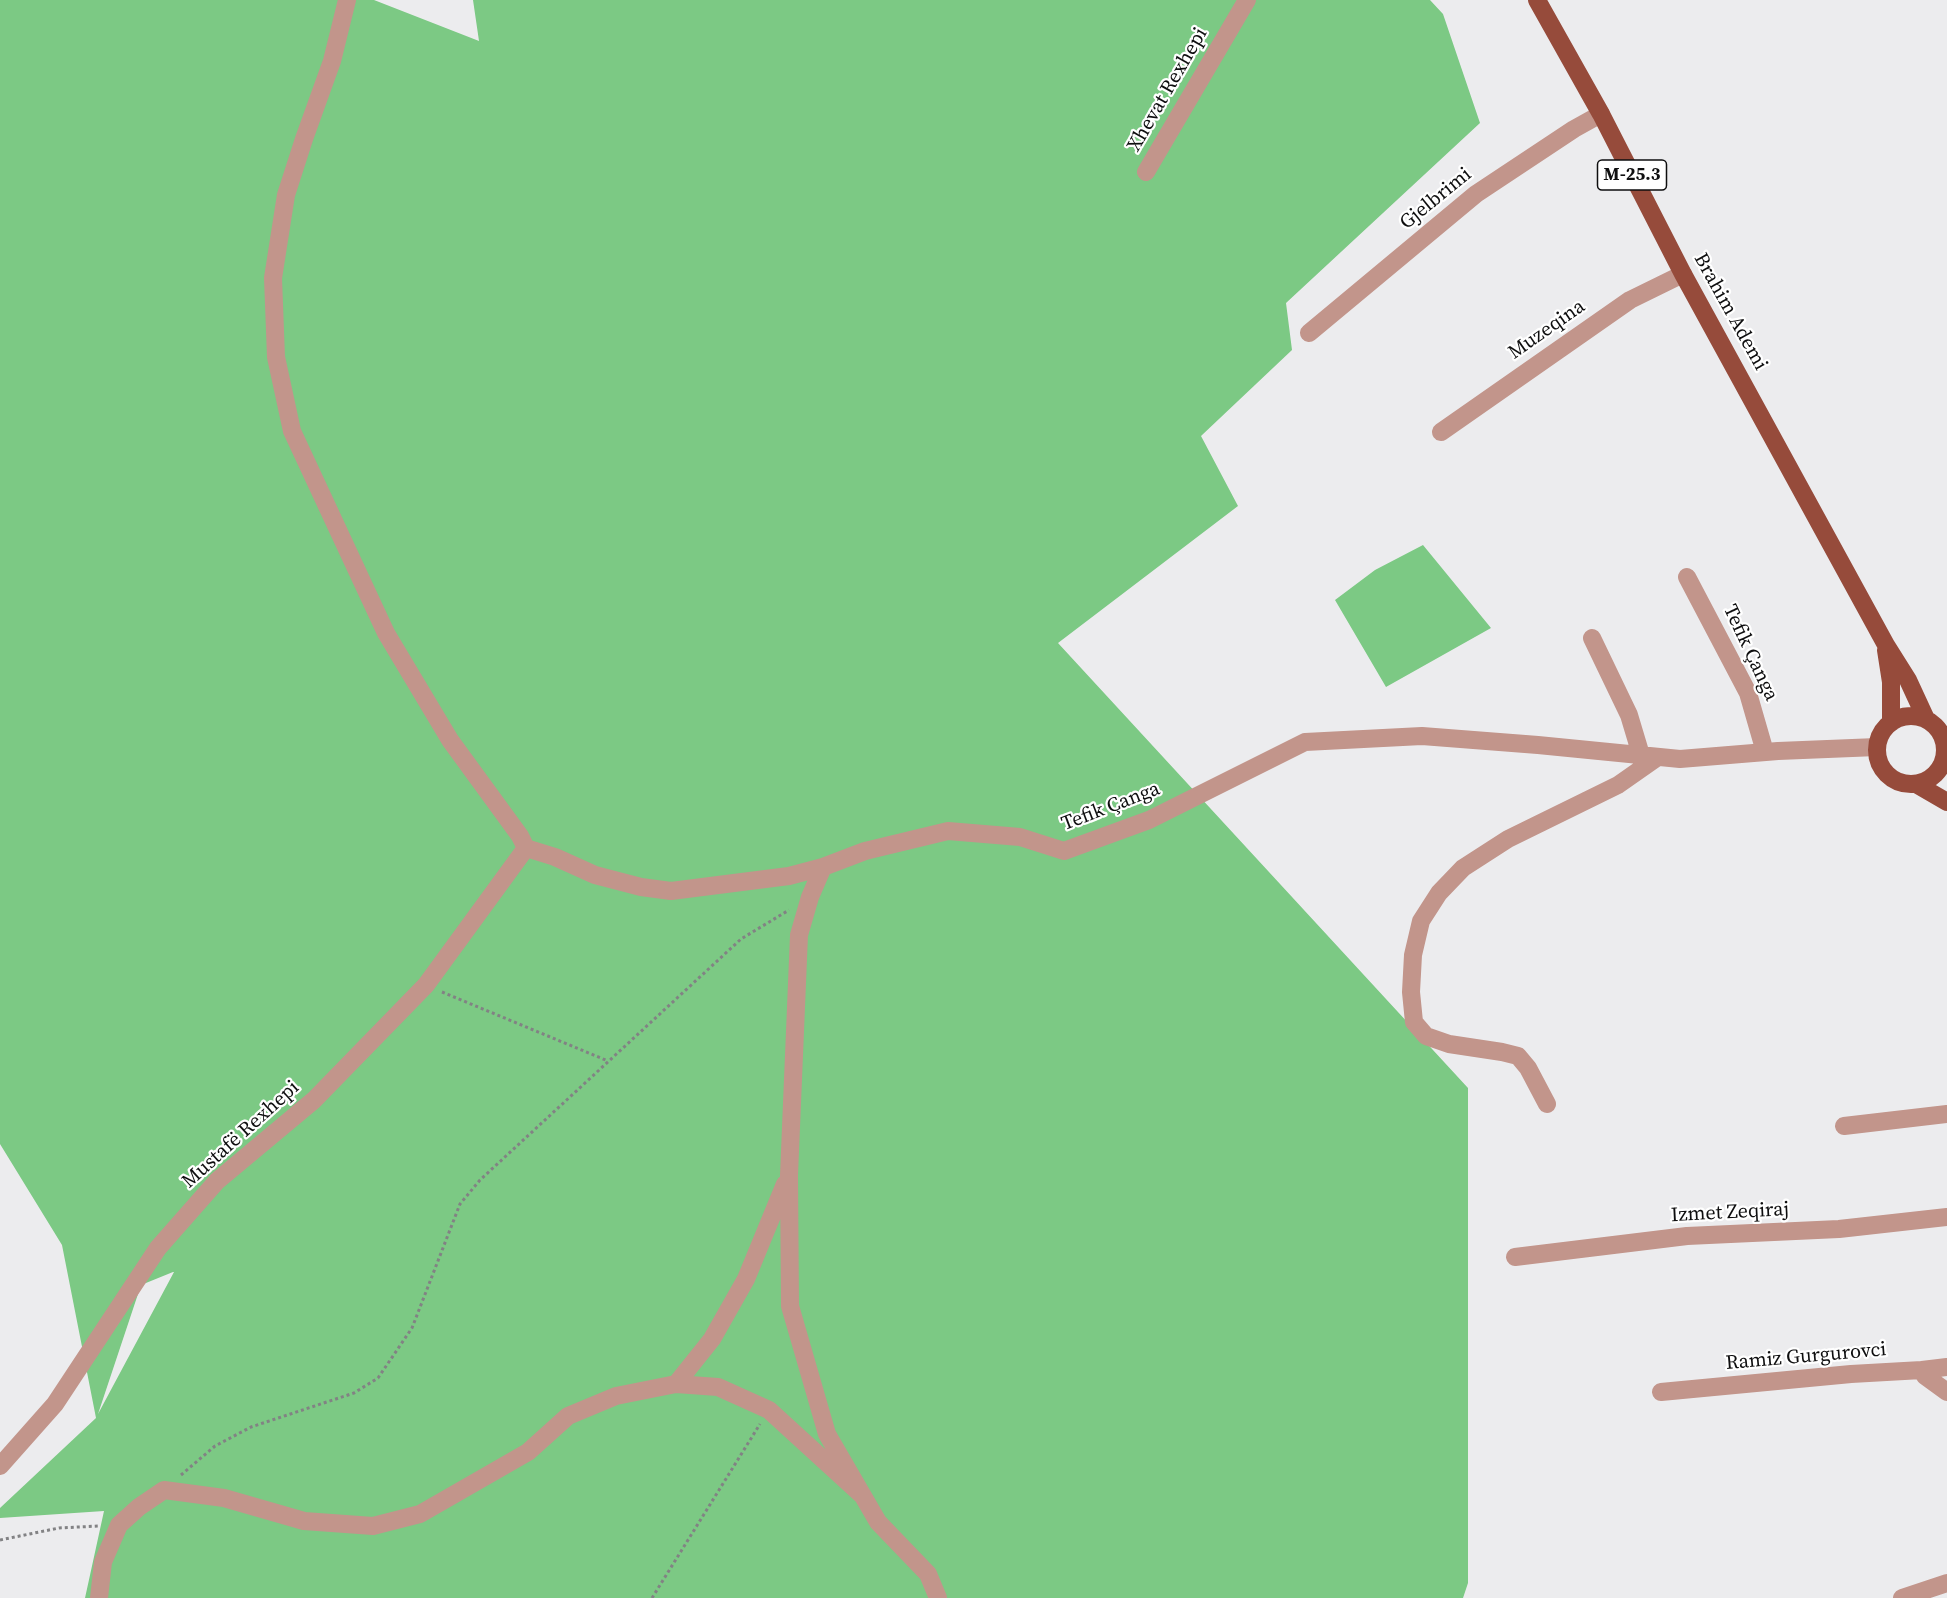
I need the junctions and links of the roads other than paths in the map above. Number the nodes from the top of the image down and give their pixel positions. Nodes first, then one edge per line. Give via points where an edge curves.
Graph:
1 (347, 0) edge
2 (1247, 0) edge
3 (1537, 0) edge
4 (1601, 114) junction
5 (1146, 172) dead end
6 (1683, 274) junction
7 (1309, 333) dead end
8 (1441, 432) dead end
9 (1687, 577) dead end
10 (1592, 639) dead end
11 (1886, 645) junction
12 (1926, 719) junction
13 (1891, 723) junction
14 (1878, 747) junction
15 (1765, 752) junction
16 (1650, 756) junction
17 (1946, 756) edge
18 (1916, 784) junction
19 (1947, 802) edge
20 (526, 848) junction
21 (824, 867) junction
22 (1547, 1104) dead end
23 (1947, 1114) edge
24 (1844, 1126) dead end
25 (789, 1175) junction
26 (1947, 1217) edge
27 (1515, 1257) dead end
28 (1947, 1368) edge
29 (1922, 1370) junction
30 (676, 1384) junction
31 (1661, 1392) dead end
32 (1947, 1392) edge
33 (0, 1466) edge
34 (862, 1495) junction
35 (1947, 1583) edge
36 (99, 1598) edge
37 (938, 1598) edge
38 (1902, 1598) edge

1 - 20 street via 332,61 286,195 273,278 276,357 292,431 386,633 450,740
2 - 5 street, Xhevat Rexhepi
3 - 4 main road, Brahim Ademi / M-25.3
4 - 6 main road, Brahim Ademi / M-25.3
4 - 7 street, Gjelbrimi via 1476,194
6 - 8 street, Muzeqina via 1630,300
6 - 11 main road, Brahim Ademi / M-25.3
9 - 15 street, Tefik Çanga via 1748,693
10 - 16 street
11 - 12 main road, Brahim Ademi / M-25.3
11 - 13 main road, Brahim Ademi / M-25.3
12 - 13 main road via 1905,716
12 - 17 main road via 1940,731
13 - 14 main road via 1880,735
14 - 15 street, Tefik Çanga
14 - 18 main road via 1878,759 1886,773 1900,782
15 - 16 street, Tefik Çanga via 1680,759
16 - 21 street, Tefik Çanga via 1422,736 1305,742 1149,820 1064,851 1020,837 948,831 865,851
16 - 22 street via 1618,785 1508,839 1463,868 1439,893 1421,921 1413,955 1414,1022 1426,1036 1438,1040 1518,1056
17 - 18 main road via 1933,777
18 - 19 main road
20 - 21 street, Tefik Çanga via 595,875 671,891 789,876
20 - 33 street, Mustafë Rexhepi via 426,985 314,1100 217,1181 159,1248 55,1404
21 - 25 street via 799,934
23 - 24 street
25 - 30 street via 746,1279 712,1339
25 - 34 street via 790,1306 827,1434
26 - 27 street, Izmet Zeqiraj via 1839,1230 1687,1236
28 - 29 street, Ramiz Gurgurovci
29 - 31 street, Ramiz Gurgurovci
29 - 32 street
30 - 34 street via 718,1387 769,1410
30 - 36 street via 616,1396 568,1416 528,1452 420,1514 373,1526 304,1521 224,1498 164,1490 119,1525 103,1562
34 - 37 street via 878,1522 928,1574
35 - 38 street

